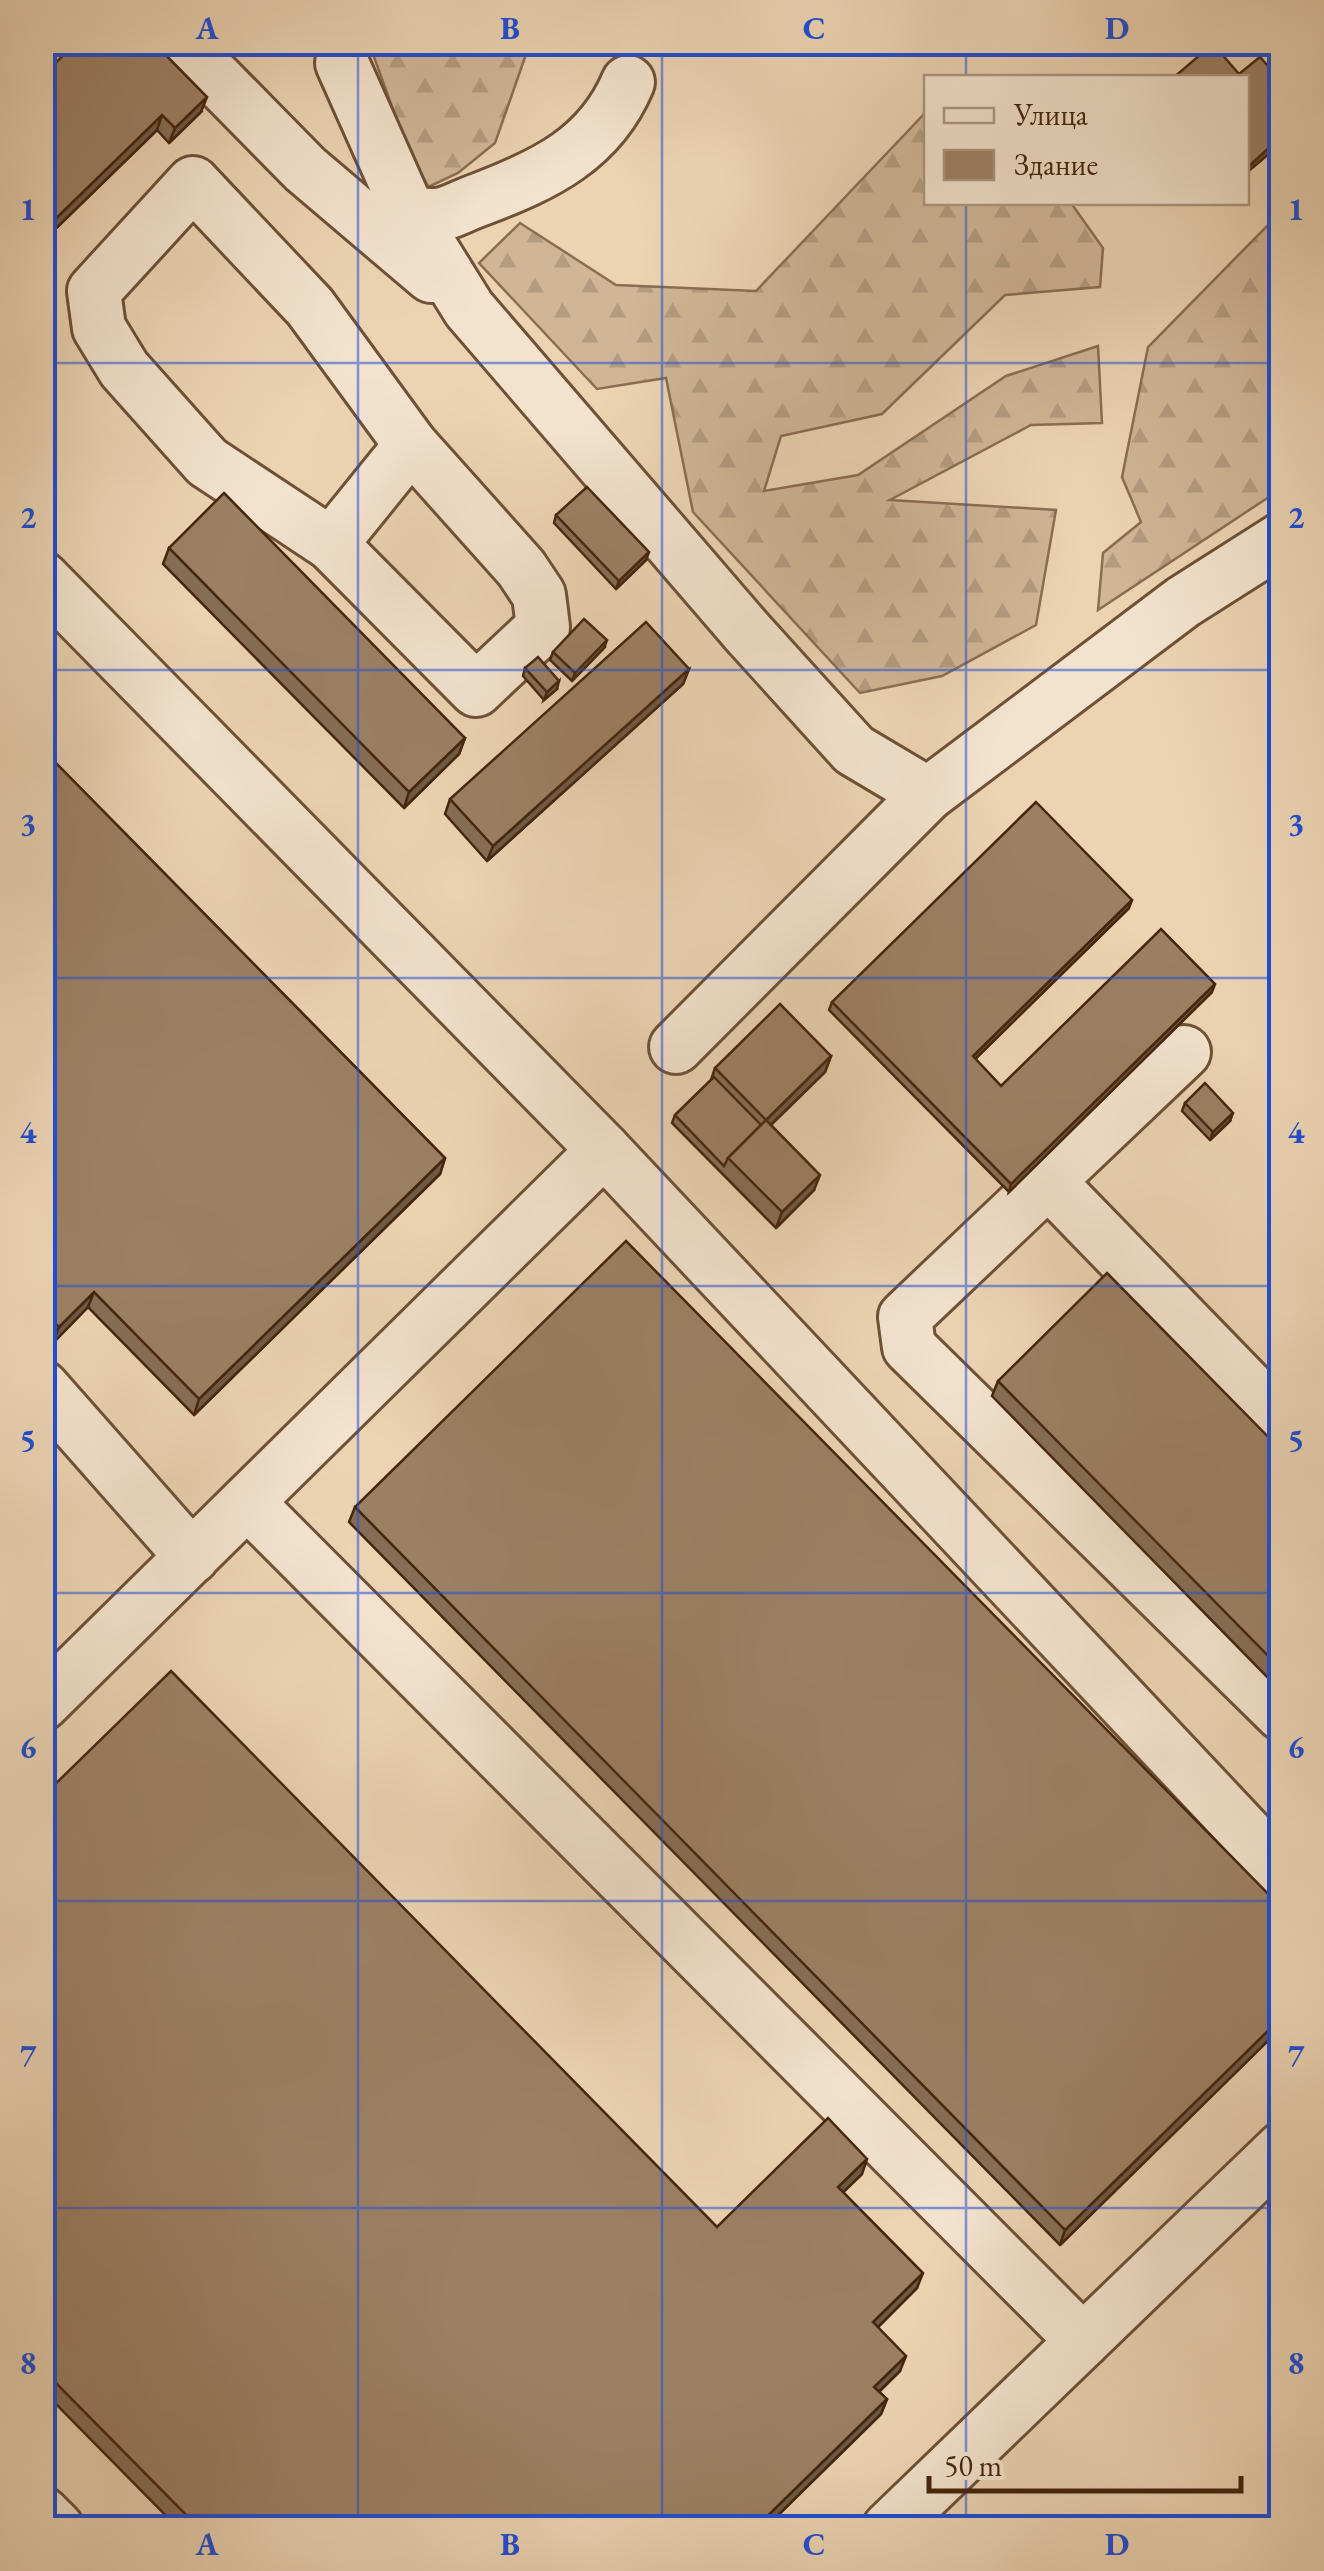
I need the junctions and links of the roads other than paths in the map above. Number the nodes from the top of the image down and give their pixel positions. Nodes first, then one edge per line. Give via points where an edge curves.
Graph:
1 (180, 42) edge
2 (342, 63) dead end
3 (628, 82) dead end
4 (408, 211) junction
5 (470, 308) junction
6 (411, 445) junction
7 (1282, 539) edge
8 (331, 544) junction
9 (42, 578) edge
10 (928, 794) junction
11 (676, 1047) dead end
12 (1184, 1052) dead end
13 (604, 1150) junction
14 (1048, 1181) junction
15 (42, 1387) edge
16 (1282, 1422) edge
17 (247, 1502) junction
18 (192, 1557) junction
19 (42, 1704) edge
20 (1282, 1714) edge
21 (1282, 1871) edge
22 (1282, 2149) edge
23 (1083, 2341) junction
24 (42, 2513) edge
25 (57, 2528) edge
26 (889, 2528) edge

1 - 5 street via 306,169
2 - 4 street
3 - 4 street via 595,133 552,170 435,218
4 - 5 street
5 - 10 street via 854,750
6 - 8 street
6 - 8 street via 521,568 539,595 543,628 476,690
6 - 8 street via 310,308 192,183 94,290 100,328 124,369 206,462
7 - 10 street via 1183,602
9 - 13 street
10 - 11 street
12 - 14 street
13 - 17 street
13 - 21 street
14 - 16 street
14 - 20 street via 905,1317 910,1346
15 - 18 street
17 - 18 street
17 - 23 street
18 - 19 street
22 - 23 street
23 - 26 street
24 - 25 street

